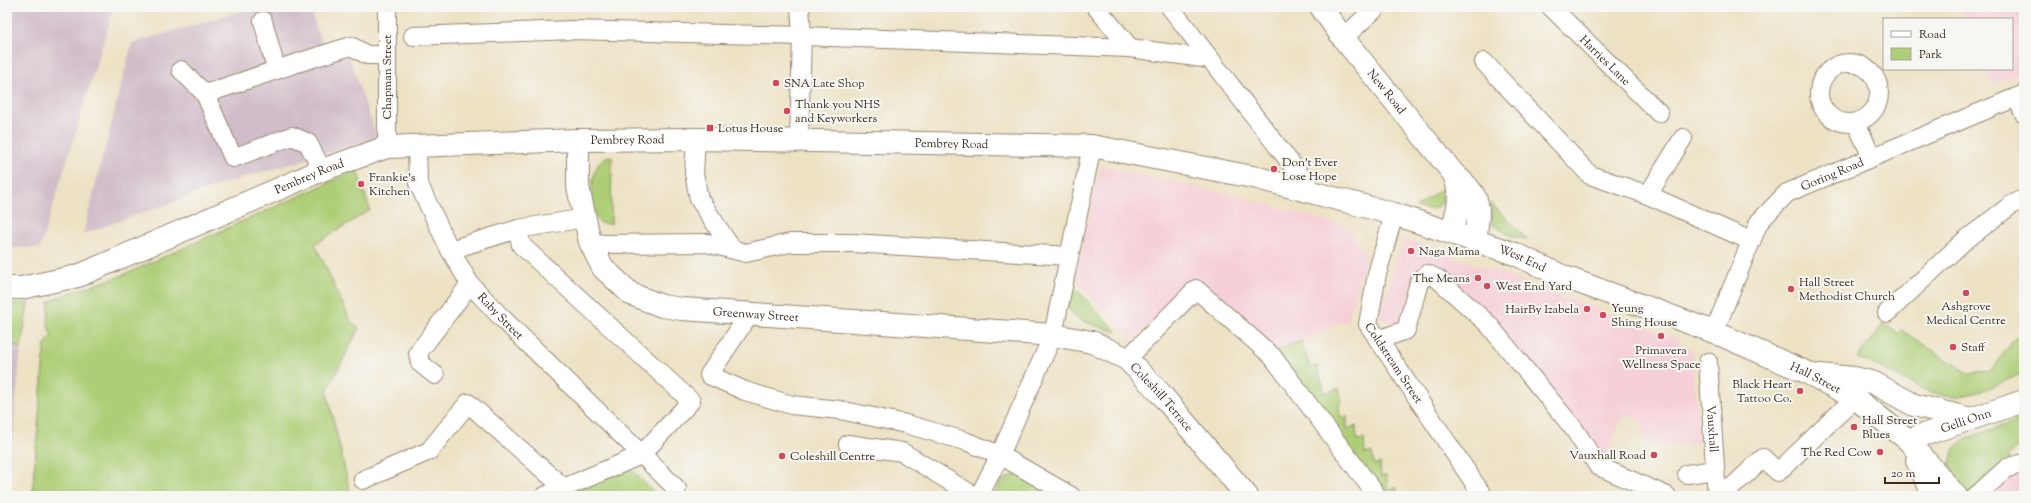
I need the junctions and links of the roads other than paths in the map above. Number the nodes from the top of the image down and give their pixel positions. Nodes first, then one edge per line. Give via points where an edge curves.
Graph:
1 (387, 7) edge
2 (800, 7) edge
3 (1096, 7) edge
4 (1170, 7) edge
5 (1321, 7) edge
6 (1378, 7) edge
7 (1551, 7) edge
8 (263, 21) dead end
9 (413, 36) dead end
10 (802, 36) junction
11 (1343, 38) junction
12 (1130, 48) junction
13 (387, 55) junction
14 (1210, 59) junction
15 (1484, 62) dead end
16 (181, 70) dead end
17 (276, 70) junction
18 (205, 94) junction
19 (2020, 96) edge
20 (1659, 113) dead end
21 (2024, 114) edge
22 (1856, 123) dead end
23 (1683, 138) dead end
24 (696, 139) junction
25 (578, 140) junction
26 (799, 140) junction
27 (417, 145) junction
28 (1092, 146) junction
29 (387, 147) junction
30 (1872, 157) junction
31 (322, 170) junction
32 (1454, 174) junction
33 (1258, 178) joint
34 (1313, 192) junction
35 (1648, 195) junction
36 (2024, 199) edge
37 (1394, 214) junction
38 (585, 218) junction
39 (518, 229) junction
40 (1451, 233) junction
41 (1475, 240) junction
42 (1751, 241) junction
43 (590, 242) junction
44 (450, 250) junction
45 (732, 250) junction
46 (1069, 256) junction
47 (470, 284) junction
48 (14, 288) edge
49 (1887, 313) dead end
50 (750, 314) junction
51 (1714, 332) junction
52 (1053, 335) junction
53 (1378, 340) junction
54 (1127, 359) junction
55 (1708, 362) dead end
56 (1808, 373) junction
57 (435, 375) dead end
58 (1855, 398) junction
59 (2024, 401) edge
60 (1971, 419) junction
61 (1908, 440) junction
62 (848, 444) dead end
63 (641, 455) junction
64 (1000, 455) junction
65 (2024, 463) edge
66 (1715, 470) junction
67 (1687, 474) dead end
68 (364, 480) dead end
69 (564, 488) junction
70 (677, 489) dead end
71 (1717, 492) edge
72 (1661, 495) edge
73 (545, 496) edge
74 (974, 496) edge
75 (979, 496) edge
76 (1071, 496) edge
77 (1247, 496) edge
78 (1377, 496) edge
79 (1483, 496) edge
80 (1934, 496) edge
81 (1956, 496) edge
82 (1976, 496) edge

1 - 13 street, Chapman Street
2 - 10 street
3 - 12 street
4 - 14 street
5 - 11 main road, New Road
6 - 11 street
7 - 20 street, Harries Lane
8 - 17 street
9 - 10 street via 573,30
10 - 12 street
10 - 26 street
11 - 32 main road, New Road
12 - 14 street
13 - 17 street via 367,55 351,46
13 - 29 street, Chapman Street
14 - 34 street
15 - 35 street via 1590,175
16 - 18 street
17 - 18 street
18 - 31 street via 233,158 292,136 308,143
19 - 21 street
19 - 30 street, Goring Road
22 - 30 street
23 - 35 street
24 - 25 main road, Pembrey Road
24 - 26 main road, Pembrey Road
24 - 45 street via 694,173 699,199
25 - 27 main road, Pembrey Road
25 - 38 main road, Greenway Street via 578,186
26 - 28 main road, Pembrey Road
27 - 29 main road, Pembrey Road
27 - 44 street, Raby Street via 418,183
28 - 33 main road, Pembrey Road
28 - 46 street
29 - 31 main road, Pembrey Road
30 - 42 street, Goring Road via 1787,193 1759,222
31 - 48 main road, Pembrey Road via 78,276
32 - 40 main road, New Road via 1459,190 1459,204
32 - 41 main road, New Road via 1471,188 1477,202
33 - 34 main road, West End
34 - 37 main road, West End
35 - 42 street
36 - 49 street via 2011,205 1963,242
37 - 40 main road, West End
37 - 53 street, Coldstream Street via 1368,324
38 - 39 street
38 - 43 main road, Greenway Street
39 - 44 street
39 - 63 street via 521,245 691,401
40 - 41 main road, West End
41 - 51 main road, West End via 1515,254 1562,276
42 - 51 street, Goring Road
43 - 45 street via 707,243
43 - 50 main road, Greenway Street via 604,268 631,294 662,306
44 - 47 street, Raby Street
45 - 46 street via 746,253 790,243 852,243
46 - 52 street
47 - 57 street via 418,353 420,364
47 - 63 street, Raby Street
50 - 52 main road, Greenway Street
50 - 64 street via 709,375 745,391 792,405 840,410 906,424 965,441
51 - 56 main road, Hall Street
52 - 54 main road, Coleshill Terrace via 1092,342
52 - 64 street
53 - 72 street via 1406,330 1419,282 1427,274 1438,279 1488,324 1574,429 1598,466
53 - 79 street, Coldstream Street
54 - 77 main road, Coleshill Terrace via 1160,393
54 - 78 street via 1196,289 1272,356
55 - 66 street, Vauxhall
56 - 58 main road, Hall Street
56 - 60 main road via 1874,383 1914,405
58 - 61 main road, Hall Street
58 - 71 street via 1778,472 1763,458 1731,488
59 - 60 main road, Gelli Onn
60 - 61 main road, Gelli Onn
61 - 80 main road, Hall Street
61 - 81 main road, Hall Street
62 - 74 street via 902,452
63 - 69 street
63 - 70 street, Raby Street
64 - 75 street
64 - 76 street
65 - 82 street via 2007,468
66 - 67 street
66 - 71 street, Vauxhall
68 - 69 street via 429,451 468,403
69 - 73 street

